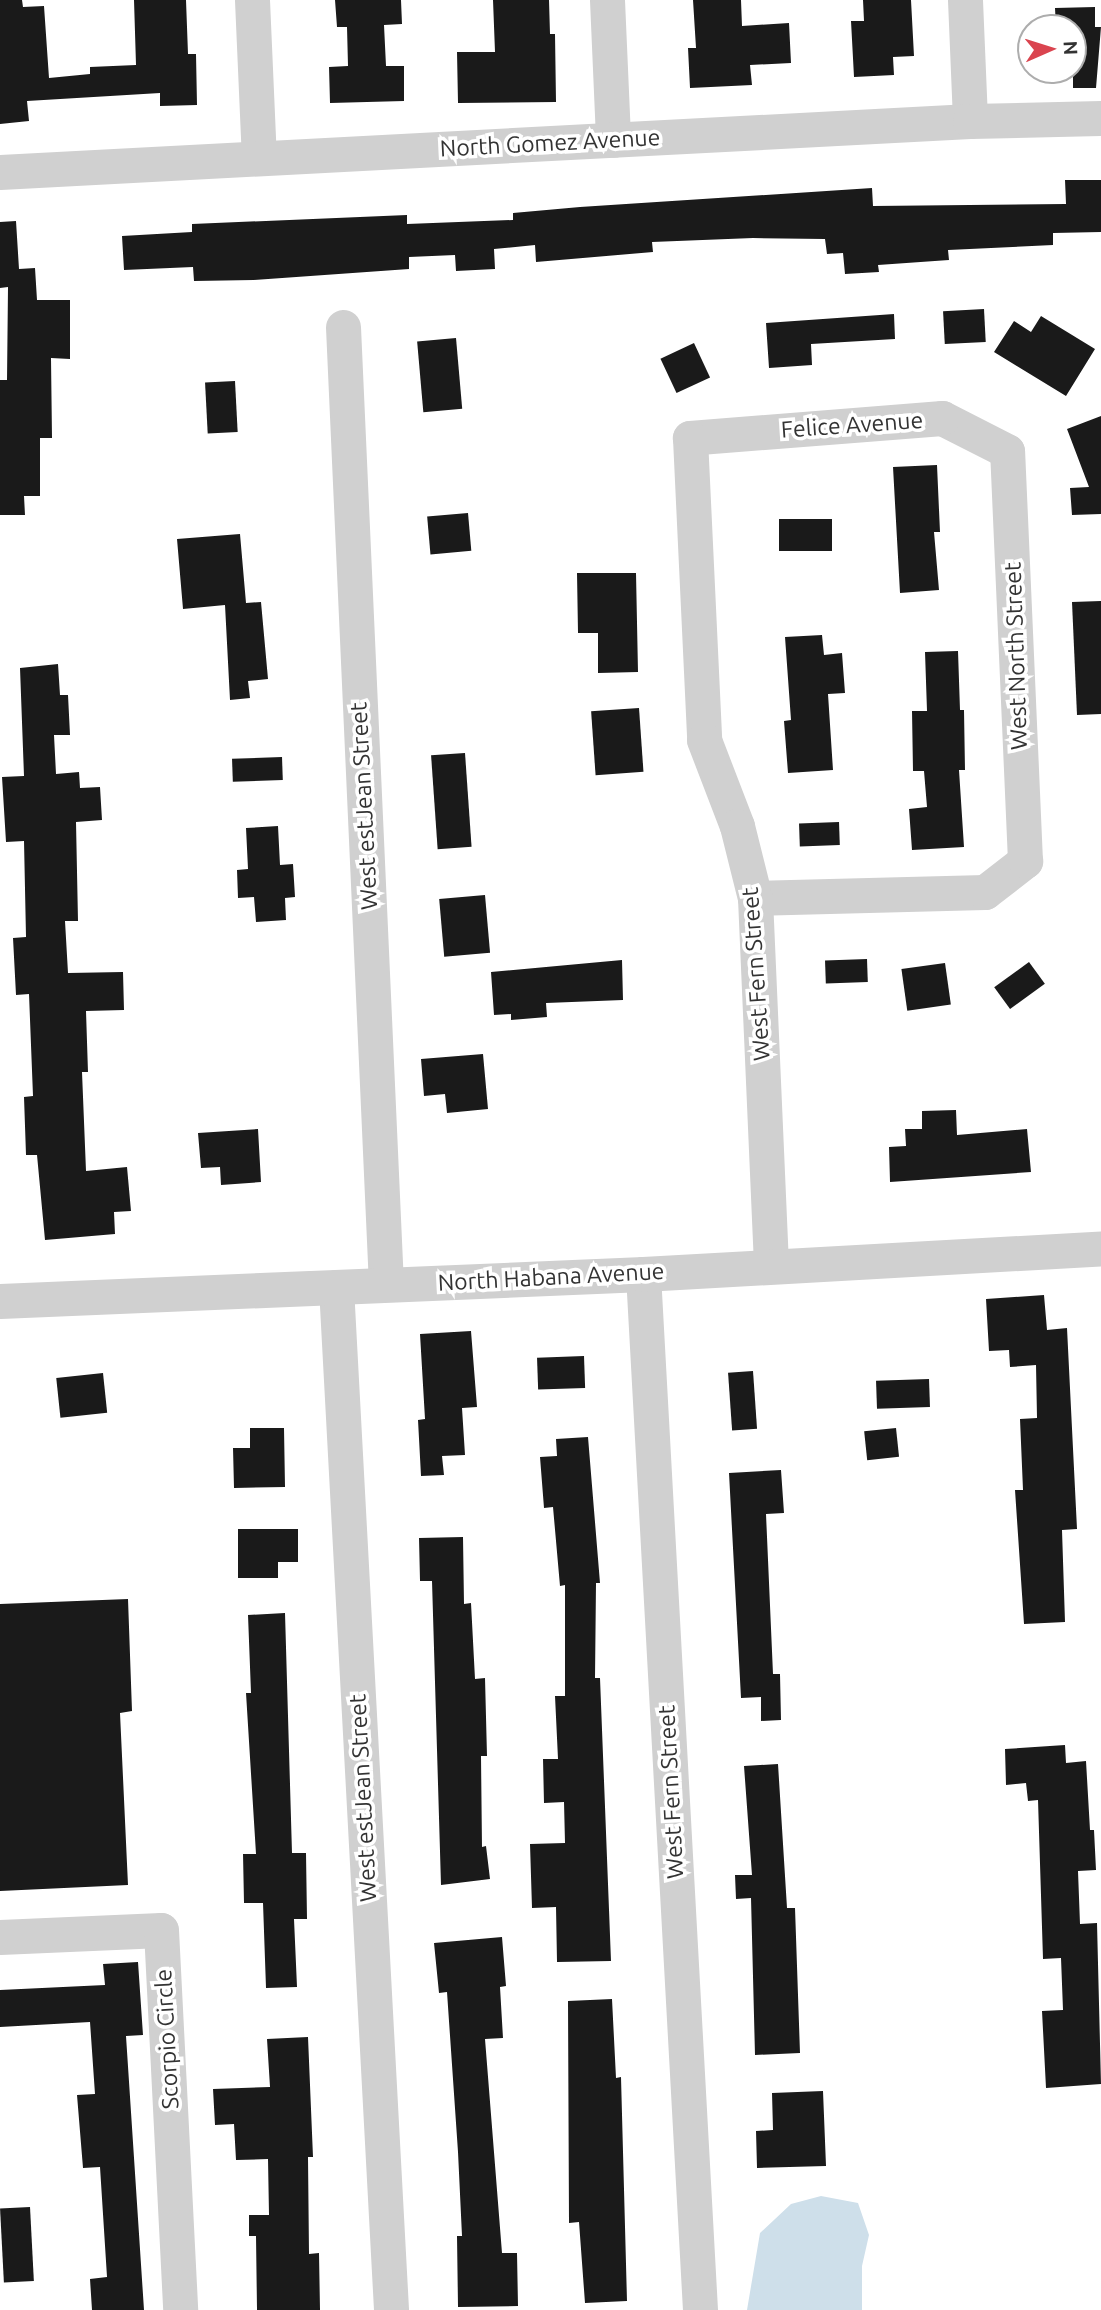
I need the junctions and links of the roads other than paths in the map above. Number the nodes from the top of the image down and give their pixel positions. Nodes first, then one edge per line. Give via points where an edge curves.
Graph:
1 (252, 0) edge
2 (607, 0) edge
3 (965, 0) edge
4 (1101, 118) edge
5 (970, 121) junction
6 (614, 140) junction
7 (260, 158) junction
8 (0, 172) edge
9 (343, 327) dead end
10 (690, 438) joint
11 (1007, 450) joint
12 (755, 898) junction
13 (1101, 1248) edge
14 (771, 1266) junction
15 (643, 1273) junction
16 (386, 1284) junction
17 (336, 1287) junction
18 (0, 1301) edge
19 (0, 1937) edge
20 (180, 2310) edge
21 (391, 2310) edge
22 (700, 2310) edge

1 - 7 street
2 - 6 street
3 - 5 street
4 - 5 street, North Gomez Avenue
5 - 6 street, North Gomez Avenue
6 - 7 street, North Gomez Avenue
7 - 8 street, North Gomez Avenue
9 - 16 street, West estJean Street
10 - 11 street, Felice Avenue via 942,418
10 - 12 street, West Fern Street via 704,740 737,826
11 - 12 street, West North Street via 1025,861 985,892
12 - 14 street, West Fern Street
13 - 14 street, North Habana Avenue
14 - 15 street, North Habana Avenue
15 - 16 street, North Habana Avenue
15 - 22 street, West Fern Street
16 - 17 street, North Habana Avenue
17 - 18 street, North Habana Avenue
17 - 21 street, West estJean Street
19 - 20 street, Scorpio Circle via 161,1930

